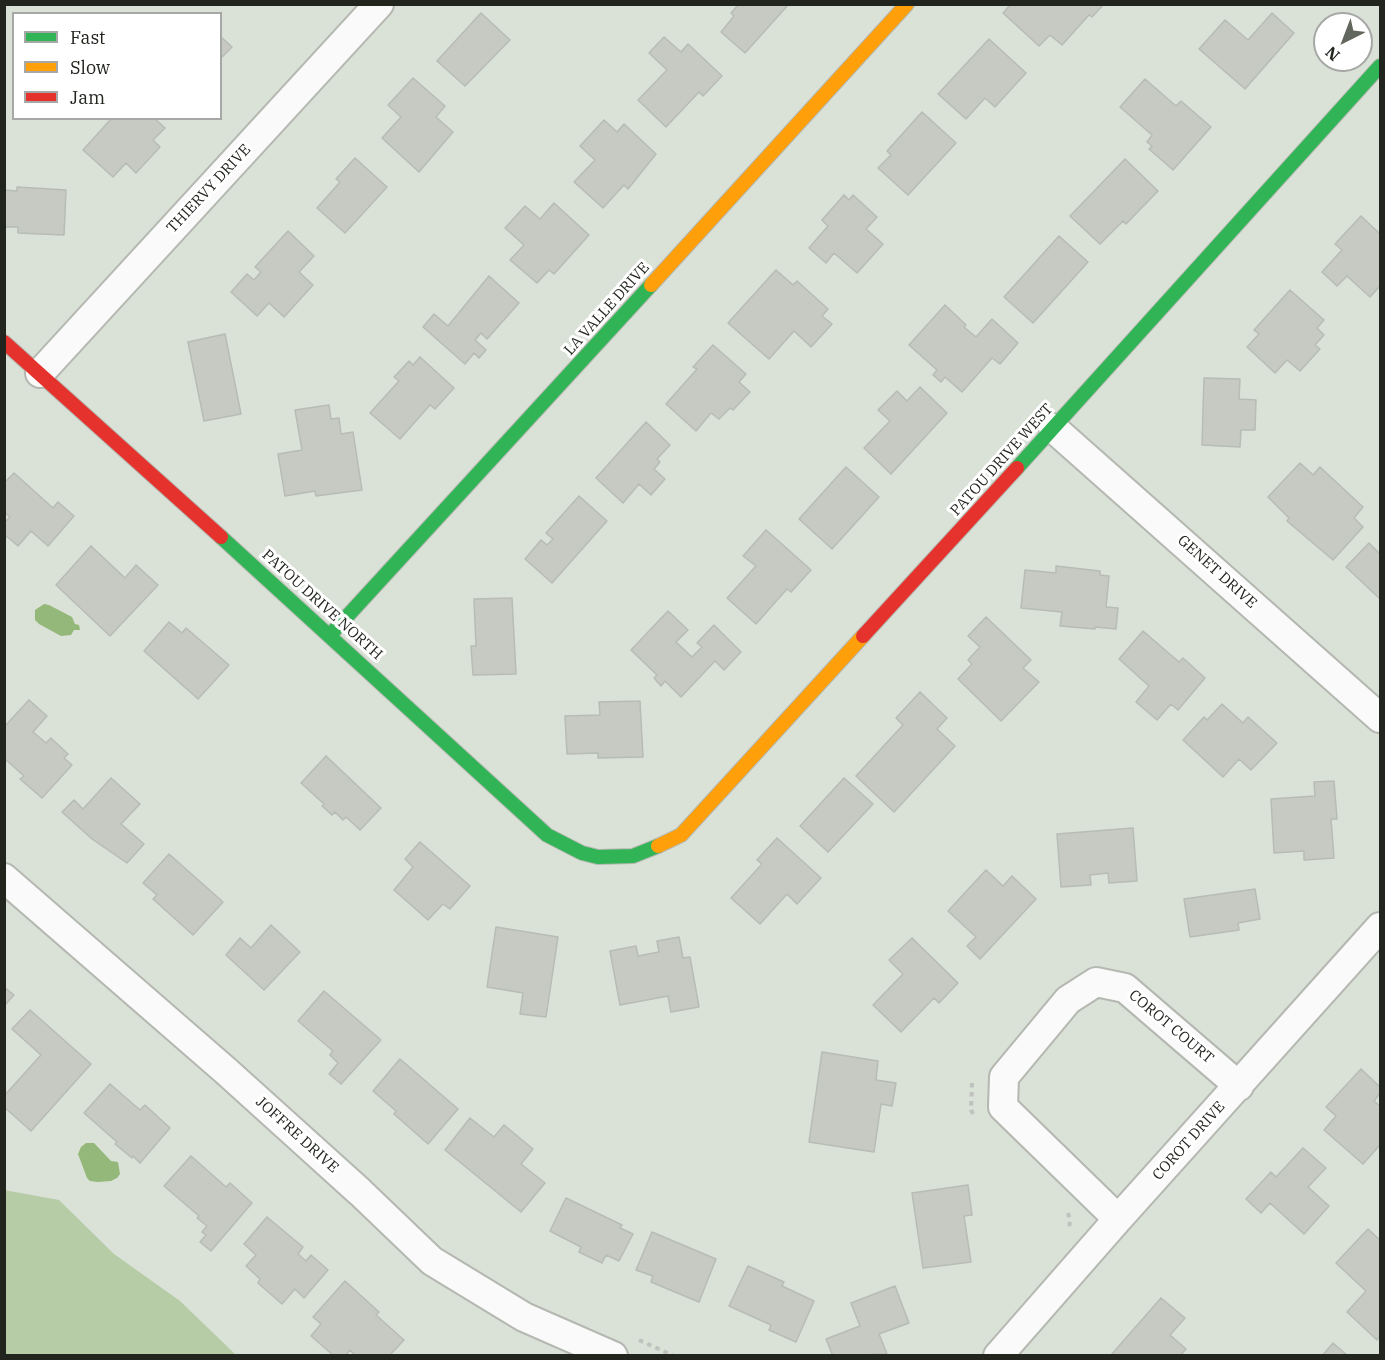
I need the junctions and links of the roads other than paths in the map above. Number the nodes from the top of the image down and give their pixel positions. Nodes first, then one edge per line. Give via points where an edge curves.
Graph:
1 (379, 4) edge
2 (907, 4) edge
3 (1380, 66) edge
4 (4, 342) edge
5 (40, 374) junction
6 (1053, 428) junction
7 (330, 635) junction
8 (1380, 718) edge
9 (633, 856) joint
10 (4, 878) edge
11 (1380, 927) edge
12 (1239, 1086) junction
13 (1118, 1219) junction
14 (613, 1356) edge
15 (999, 1356) edge

1 - 5 street, THIERVY DRIVE
2 - 7 street, LA VALLE DRIVE
3 - 6 street, PATOU DRIVE WEST
4 - 5 street, PATOU DRIVE NORTH
5 - 7 street, PATOU DRIVE NORTH
6 - 8 street, GENET DRIVE
6 - 9 street, PATOU DRIVE WEST via 681,835
7 - 9 street, PATOU DRIVE NORTH via 547,835 598,857
10 - 14 street, JOFFRE DRIVE via 235,1079 432,1261 524,1317
11 - 12 street, COROT DRIVE
12 - 13 street, COROT DRIVE
12 - 13 street, COROT COURT via 1125,988 1096,982 1068,1000 1004,1077 1003,1107
13 - 15 street, COROT DRIVE

